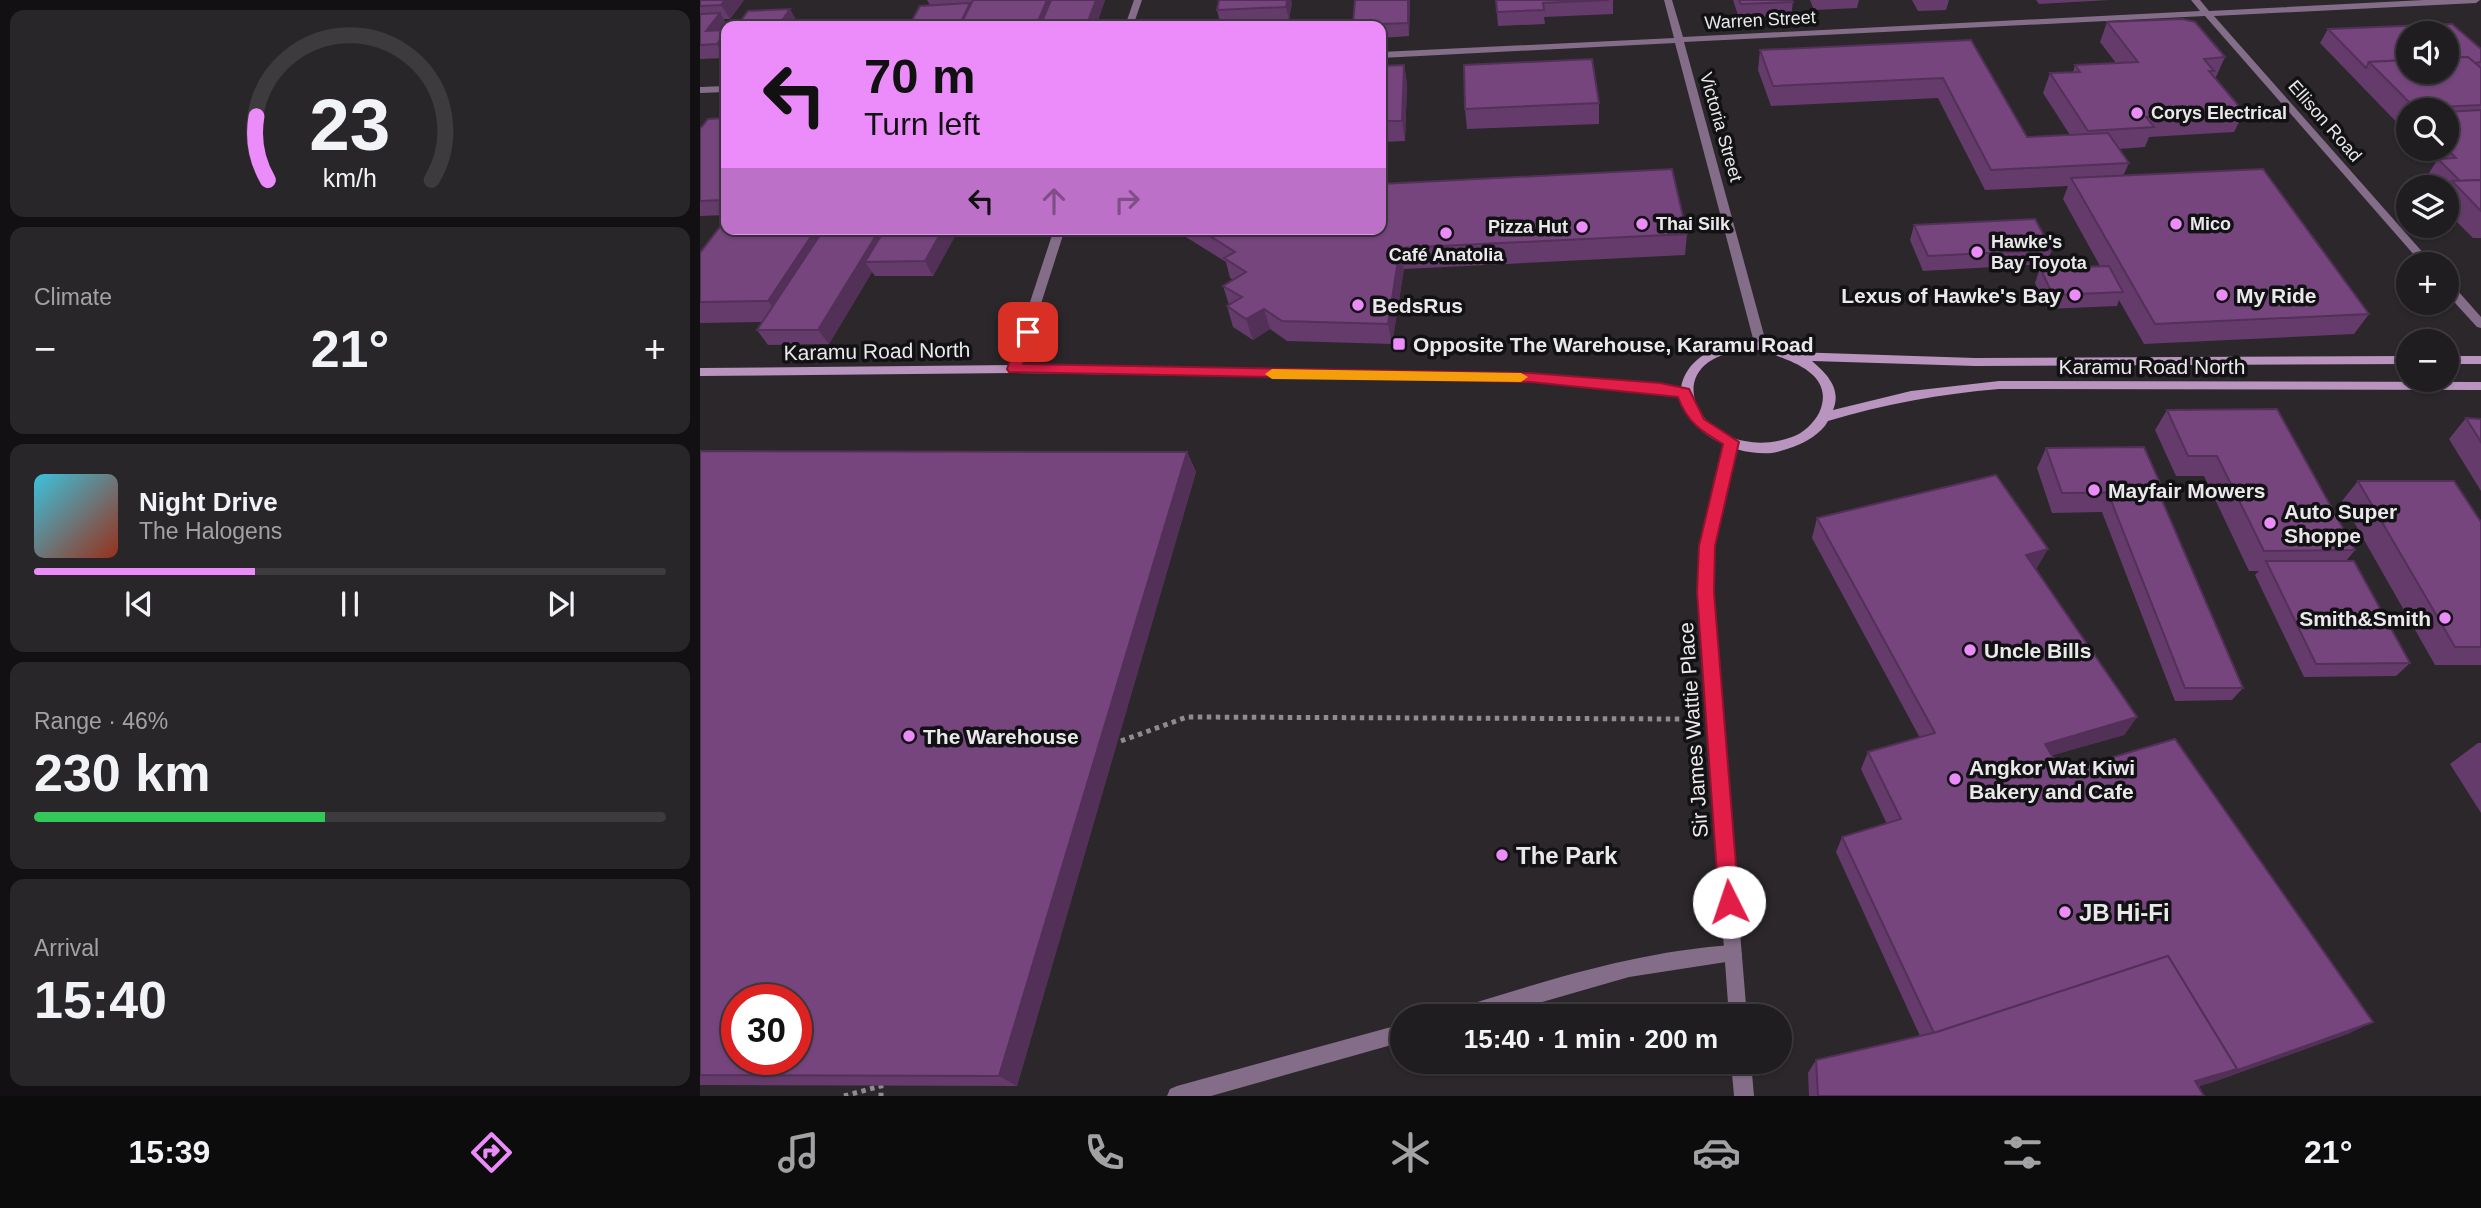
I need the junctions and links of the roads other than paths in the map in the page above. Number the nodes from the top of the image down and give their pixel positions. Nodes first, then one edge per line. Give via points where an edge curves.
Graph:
1 (1138, 0) edge
2 (1668, 0) edge
3 (2195, 0) edge
4 (2476, 0) edge
5 (2206, 12) junction
6 (1131, 21) edge
7 (1679, 41) junction
8 (1386, 55) edge
9 (721, 89) edge
10 (700, 90) edge
11 (1058, 235) edge
12 (2417, 252) edge
13 (2459, 299) edge
14 (2481, 324) edge
15 (1760, 346) junction
16 (1794, 356) junction
17 (2396, 360) edge
18 (2459, 360) edge
19 (2481, 360) edge
20 (1014, 369) junction
21 (700, 372) edge
22 (2481, 386) edge
23 (1684, 393) junction
24 (1826, 417) junction
25 (1731, 442) junction
26 (1733, 954) junction
27 (1504, 1004) edge
28 (1737, 1004) edge
29 (1390, 1036) edge
30 (1742, 1074) edge
31 (1177, 1096) edge
32 (1744, 1096) edge

1 - 6 street
2 - 7 street, Victoria Street
3 - 5 street, Ellison Road
4 - 5 street, Warren Street
5 - 7 street, Warren Street
5 - 12 street, Ellison Road
7 - 8 street, Warren Street
7 - 15 street, Victoria Street
9 - 10 street
11 - 20 street
13 - 14 street
15 - 16 main road
15 - 23 main road via 1731,347 1706,357 1690,374
16 - 17 main road, Karamu Road North via 1975,362
16 - 24 main road via 1818,372 1829,387 1831,406
18 - 19 main road
20 - 21 main road, Karamu Road North
20 - 23 main road, Karamu Road North via 1530,377
22 - 24 main road, Karamu Road North via 1999,385 1872,402
23 - 25 main road via 1699,422
24 - 25 main road via 1807,437 1785,445
25 - 26 street, Sir James Wattie Place via 1707,546 1705,592
26 - 27 street via 1693,955
26 - 28 street, Sir James Wattie Place
29 - 31 street
30 - 32 street

